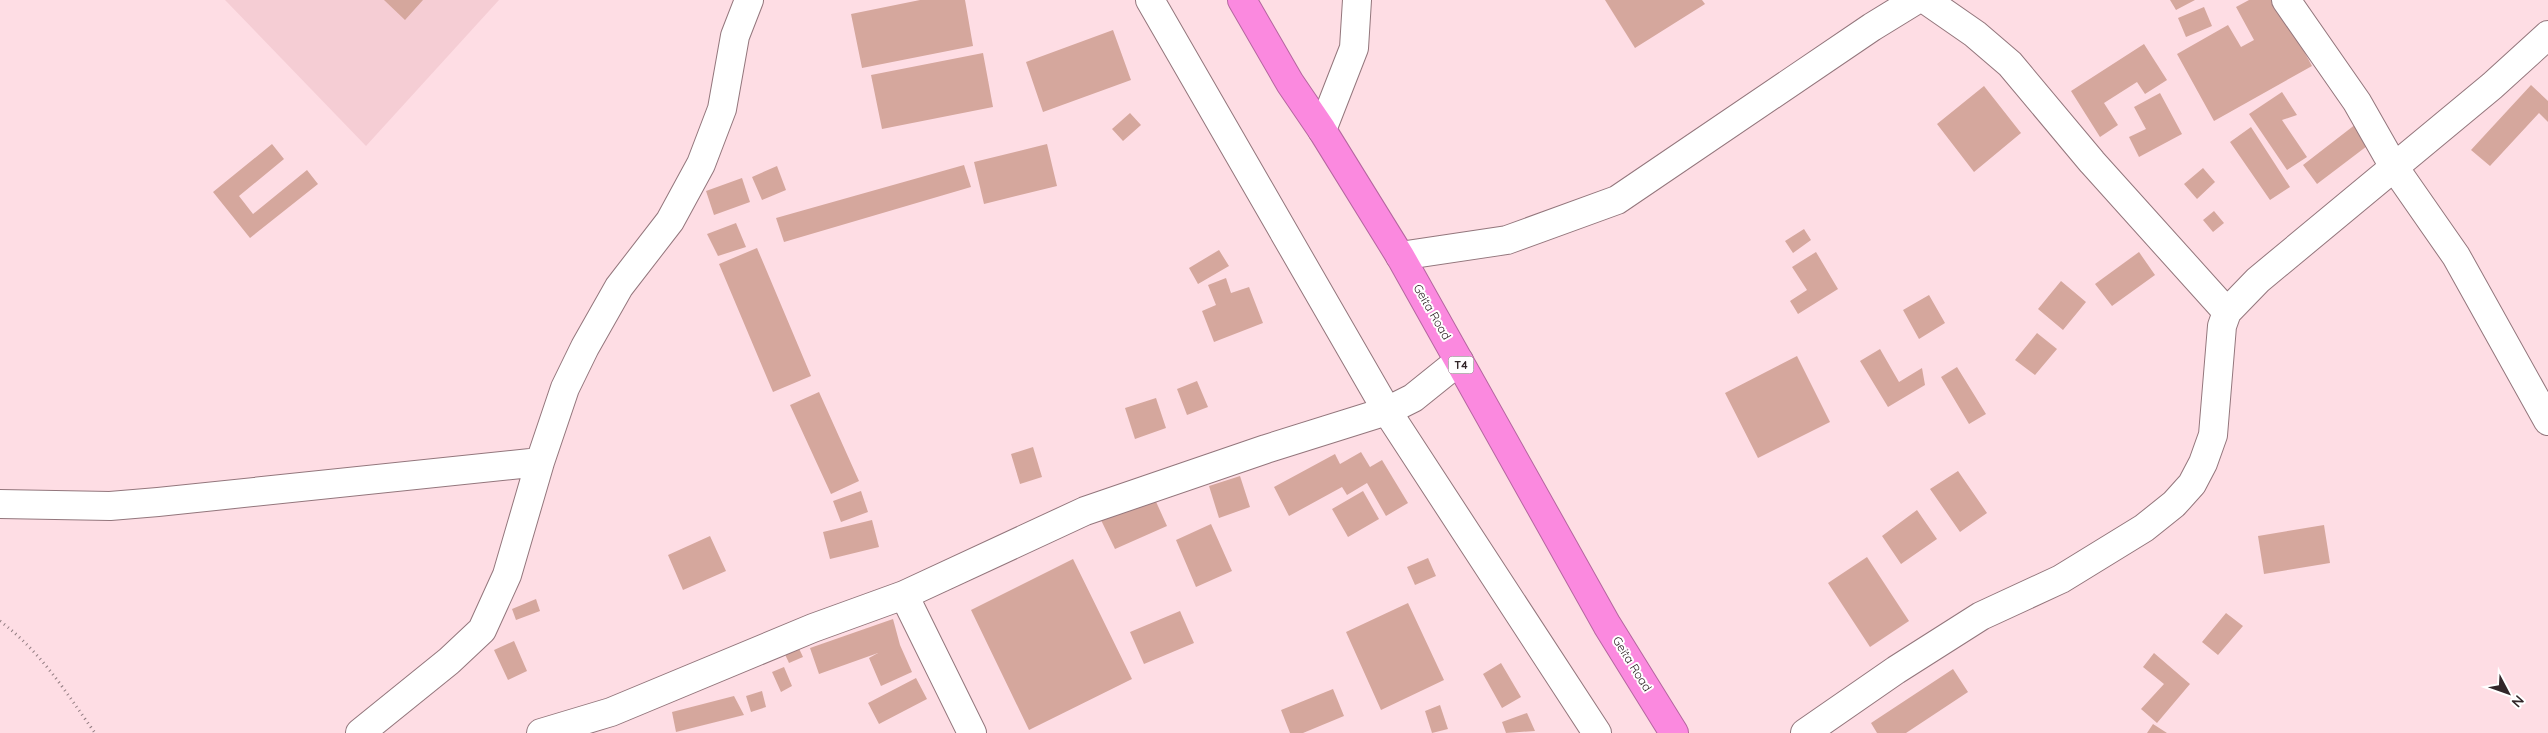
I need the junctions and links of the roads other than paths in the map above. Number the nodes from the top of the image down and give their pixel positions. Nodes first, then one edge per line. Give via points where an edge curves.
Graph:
1 (749, 0) edge
2 (1150, 0) edge
3 (1242, 0) edge
4 (1357, 0) edge
5 (1916, 0) edge
6 (1926, 0) edge
7 (2286, 0) edge
8 (2548, 35) edge
9 (1322, 130) junction
10 (2394, 167) junction
11 (1400, 256) junction
12 (2227, 312) junction
13 (1459, 361) junction
14 (1387, 412) junction
15 (2548, 421) edge
16 (540, 462) junction
17 (0, 504) edge
18 (904, 594) junction
19 (360, 733) edge
20 (541, 733) edge
21 (972, 733) edge
22 (1597, 733) edge
23 (1674, 733) edge
24 (1805, 733) edge

1 - 16 street via 734,36 722,109 701,164 670,221 619,287 585,347 565,388
2 - 14 street
3 - 9 highway, Geita Road / T4 via 1290,83
4 - 9 street via 1354,48
5 - 11 street via 1617,200 1508,240
6 - 12 street via 1975,34 2010,64 2092,162
7 - 10 street via 2357,102
8 - 10 street
9 - 11 highway, Geita Road / T4
10 - 12 street via 2258,280
10 - 15 street via 2456,256
11 - 13 highway, Geita Road / T4
12 - 24 street via 2222,326 2213,435 2192,484 2174,504 2144,528 2061,580 1981,616
13 - 14 street via 1413,398
13 - 23 highway, Geita Road / T4 via 1608,625
14 - 18 street via 1266,449 1085,511
14 - 22 street
16 - 17 street via 110,506
16 - 19 street via 507,575 482,630
18 - 20 street via 610,712
18 - 21 street

